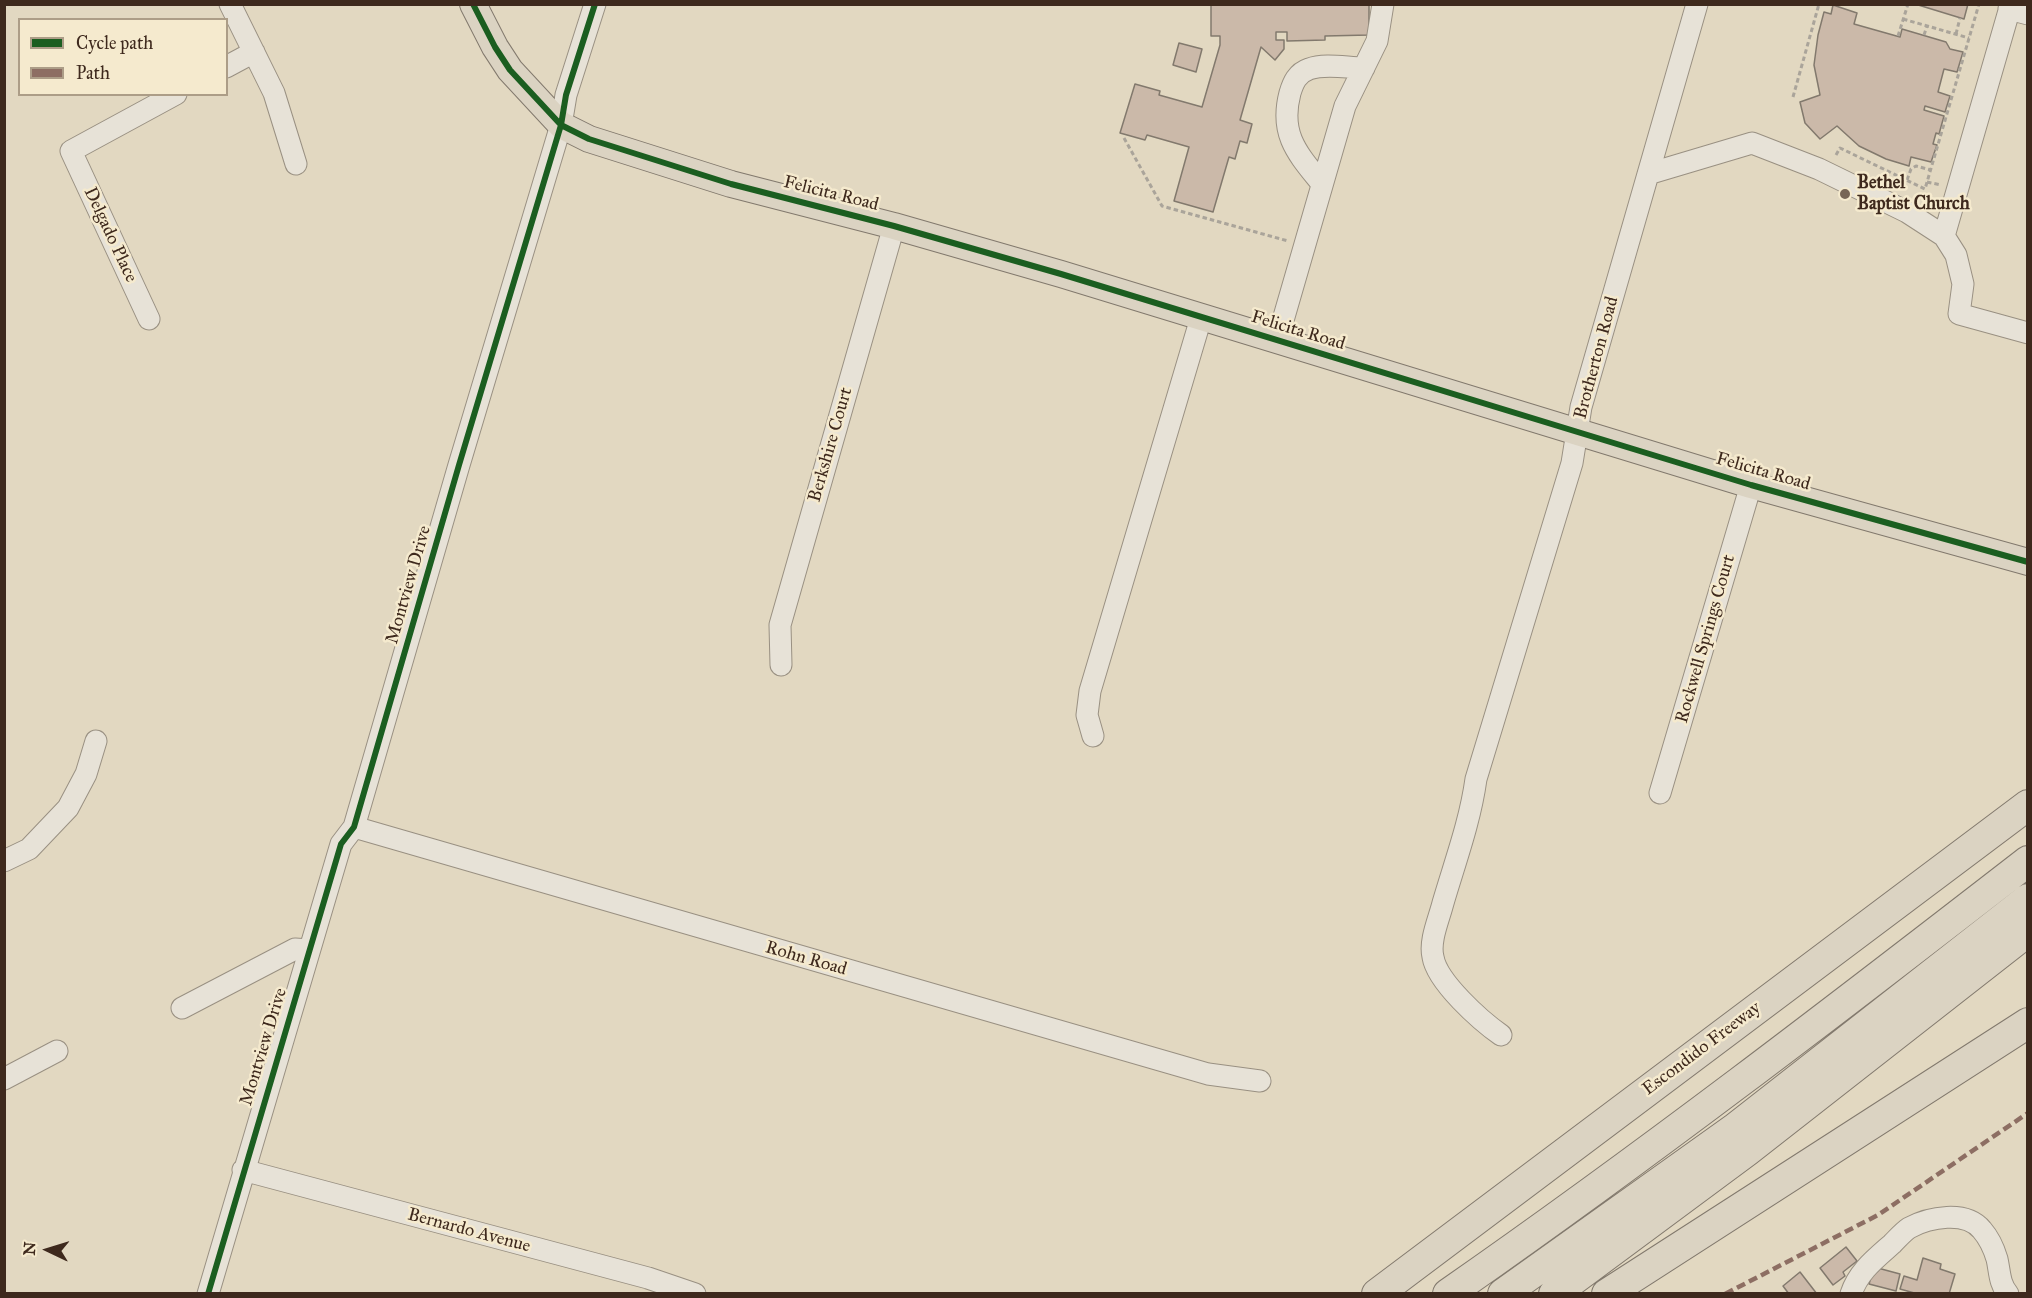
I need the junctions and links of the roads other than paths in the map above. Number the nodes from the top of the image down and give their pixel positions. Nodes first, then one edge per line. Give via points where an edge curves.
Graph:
1 (230, 4) edge
2 (473, 4) edge
3 (595, 4) edge
4 (1383, 4) edge
5 (1697, 4) edge
6 (2016, 9) edge
7 (254, 52) junction
8 (228, 66) edge
9 (1364, 68) junction
10 (172, 96) edge
11 (561, 125) junction
12 (296, 164) dead end
13 (1648, 174) junction
14 (1322, 184) junction
15 (894, 226) junction
16 (1944, 236) junction
17 (1201, 318) junction
18 (149, 319) dead end
19 (2028, 333) edge
20 (1277, 341) junction
21 (1577, 431) junction
22 (1751, 484) junction
23 (2028, 562) edge
24 (781, 666) dead end
25 (1092, 736) dead end
26 (96, 741) dead end
27 (1660, 793) dead end
28 (2028, 805) edge
29 (354, 827) junction
30 (4, 861) edge
31 (2028, 861) edge
32 (2028, 899) edge
33 (2028, 931) edge
34 (309, 950) junction
35 (182, 1008) dead end
36 (2028, 1023) edge
37 (1502, 1035) dead end
38 (57, 1051) dead end
39 (4, 1079) edge
40 (1260, 1080) dead end
41 (243, 1170) junction
42 (208, 1293) edge
43 (695, 1293) edge
44 (1377, 1293) edge
45 (1448, 1293) edge
46 (1503, 1293) edge
47 (1554, 1293) edge
48 (1607, 1293) edge
49 (1851, 1293) edge
50 (2008, 1293) edge

1 - 7 street
2 - 11 main road via 510,70
3 - 11 street, Montview Drive via 566,95
4 - 9 street via 1377,41
5 - 13 street, Brotherton Road
6 - 16 street
7 - 8 street
7 - 12 street via 274,93
9 - 14 street via 1345,106
9 - 14 street via 1308,69 1293,82 1287,125 1295,150
10 - 18 street, Delgado Place via 71,151
11 - 15 main road, Felicita Road via 589,139 731,184
11 - 29 street, Montview Drive
13 - 16 street via 1752,143 1863,189
13 - 21 street, Brotherton Road
14 - 20 street
15 - 17 main road, Felicita Road
15 - 24 street, Berkshire Court via 780,625
16 - 19 street via 1956,255 1964,284 1959,314
17 - 20 main road, Felicita Road
17 - 25 street via 1090,691 1087,715
20 - 21 main road, Felicita Road
21 - 22 main road, Felicita Road
21 - 37 street, Brotherton Road via 1572,463 1476,779 1432,955 1437,970 1461,999
22 - 23 main road, Felicita Road
22 - 27 street, Rockwell Springs Court
26 - 30 street via 86,774 68,808 29,849
28 - 44 highway, Escondido Freeway
29 - 34 street, Montview Drive via 341,844
29 - 40 street, Rohn Road via 1208,1074
31 - 45 highway via 1744,1080
32 - 46 highway via 1734,1129
33 - 47 highway via 1747,1151
34 - 35 street via 295,949
34 - 41 street, Montview Drive
36 - 48 highway
38 - 39 street
41 - 42 street, Montview Drive
41 - 43 street, Bernardo Avenue
49 - 50 street via 1868,1265 1908,1229 1926,1221 1963,1218 1982,1229

